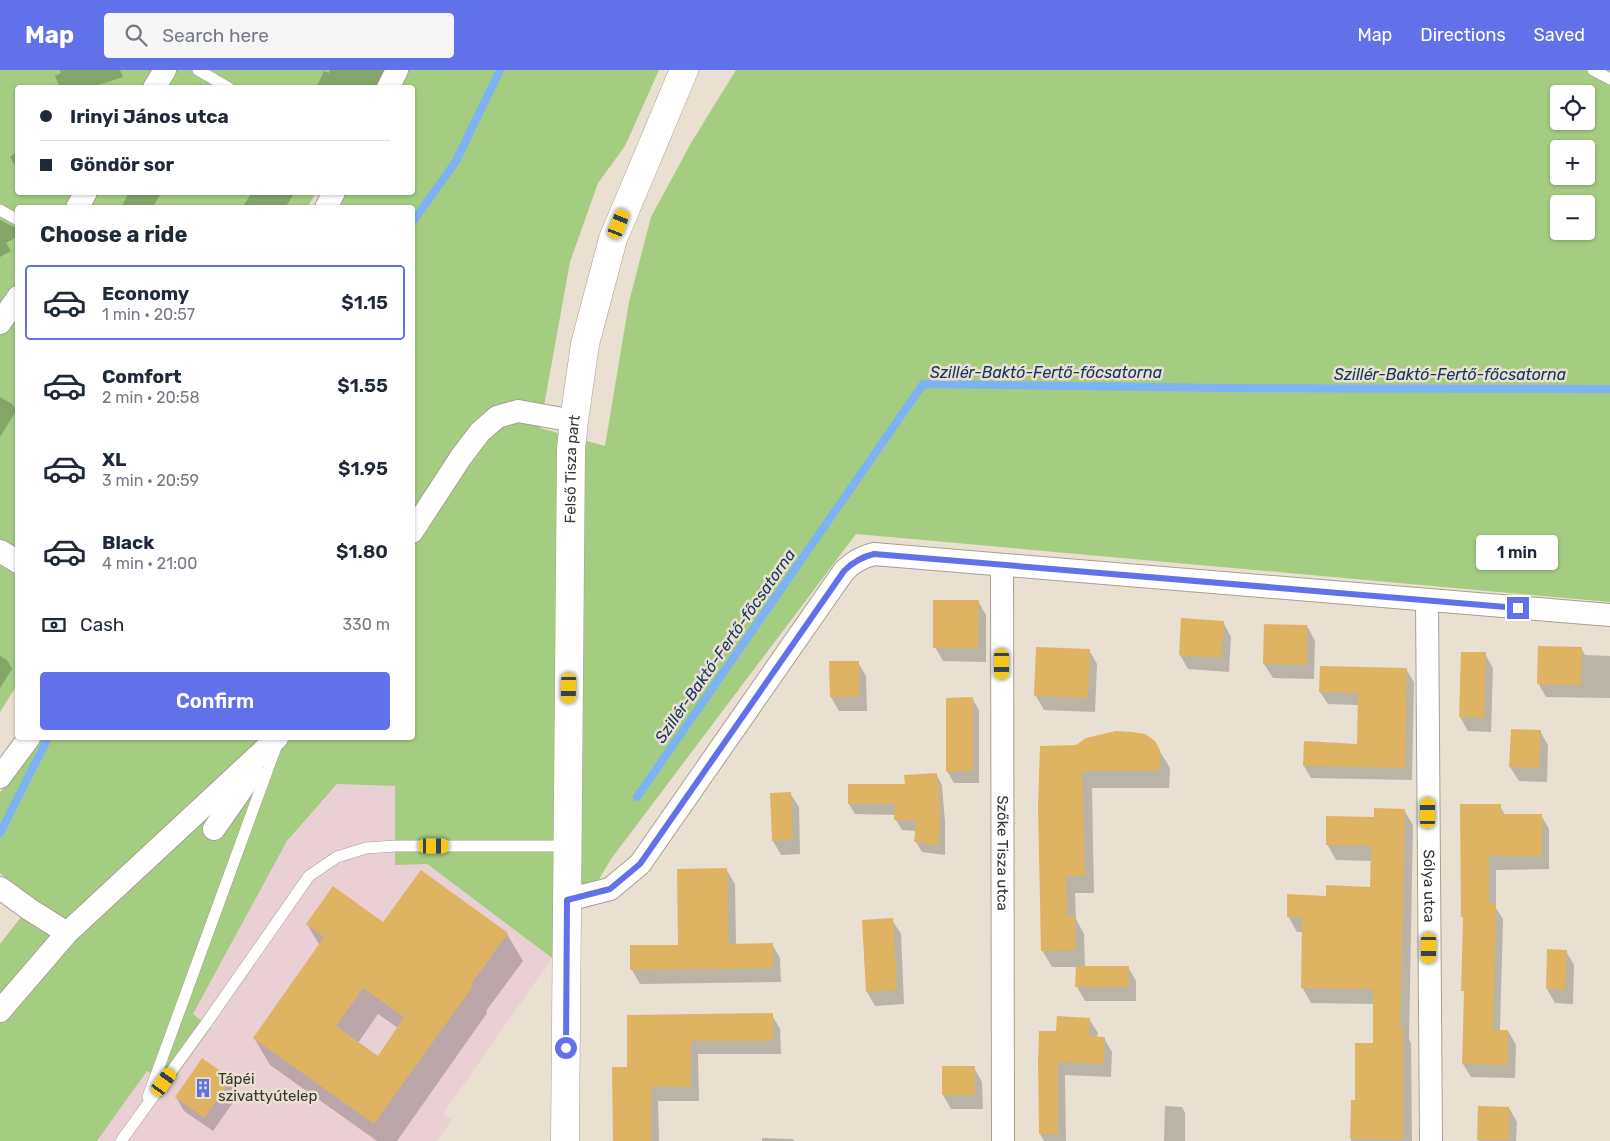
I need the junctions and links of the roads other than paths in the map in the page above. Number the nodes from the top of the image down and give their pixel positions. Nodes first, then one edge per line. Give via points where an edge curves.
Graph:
1 (166, 70) edge
2 (198, 70) edge
3 (397, 70) edge
4 (684, 70) edge
5 (1593, 70) edge
6 (1610, 79) edge
7 (156, 85) edge
8 (224, 85) edge
9 (390, 85) edge
10 (0, 210) edge
11 (15, 218) edge
12 (15, 301) edge
13 (0, 323) edge
14 (574, 421) junction
15 (415, 527) edge
16 (0, 552) edge
17 (15, 560) edge
18 (1002, 565) junction
19 (1427, 601) junction
20 (1610, 615) edge
21 (28, 740) edge
22 (277, 740) edge
23 (278, 740) edge
24 (278, 740) edge
25 (0, 777) edge
26 (214, 829) dead end
27 (567, 846) junction
28 (0, 888) edge
29 (567, 893) junction
30 (67, 933) junction
31 (0, 1011) edge
32 (143, 1111) junction
33 (121, 1141) edge
34 (565, 1141) edge
35 (1003, 1141) edge
36 (1431, 1141) edge

1 - 7 street
2 - 8 lane
3 - 9 street
4 - 14 main road, Felső Tisza part via 613,239 585,344
5 - 6 lane
10 - 11 lane
12 - 13 street
14 - 15 street via 518,411 497,416 461,457
14 - 27 main road, Felső Tisza part via 571,449
16 - 17 street
18 - 19 street
18 - 29 street via 874,554 853,562 640,864 610,889
18 - 35 street, Szőke Tisza utca
19 - 20 street
19 - 36 street, Sólya utca
21 - 25 street
22 - 30 street
23 - 26 street
24 - 32 lane
27 - 29 main road, Felső Tisza part
27 - 32 lane via 396,846 366,848 337,857 309,876
28 - 30 street
29 - 34 main road, Felső Tisza part
30 - 31 street
32 - 33 lane

